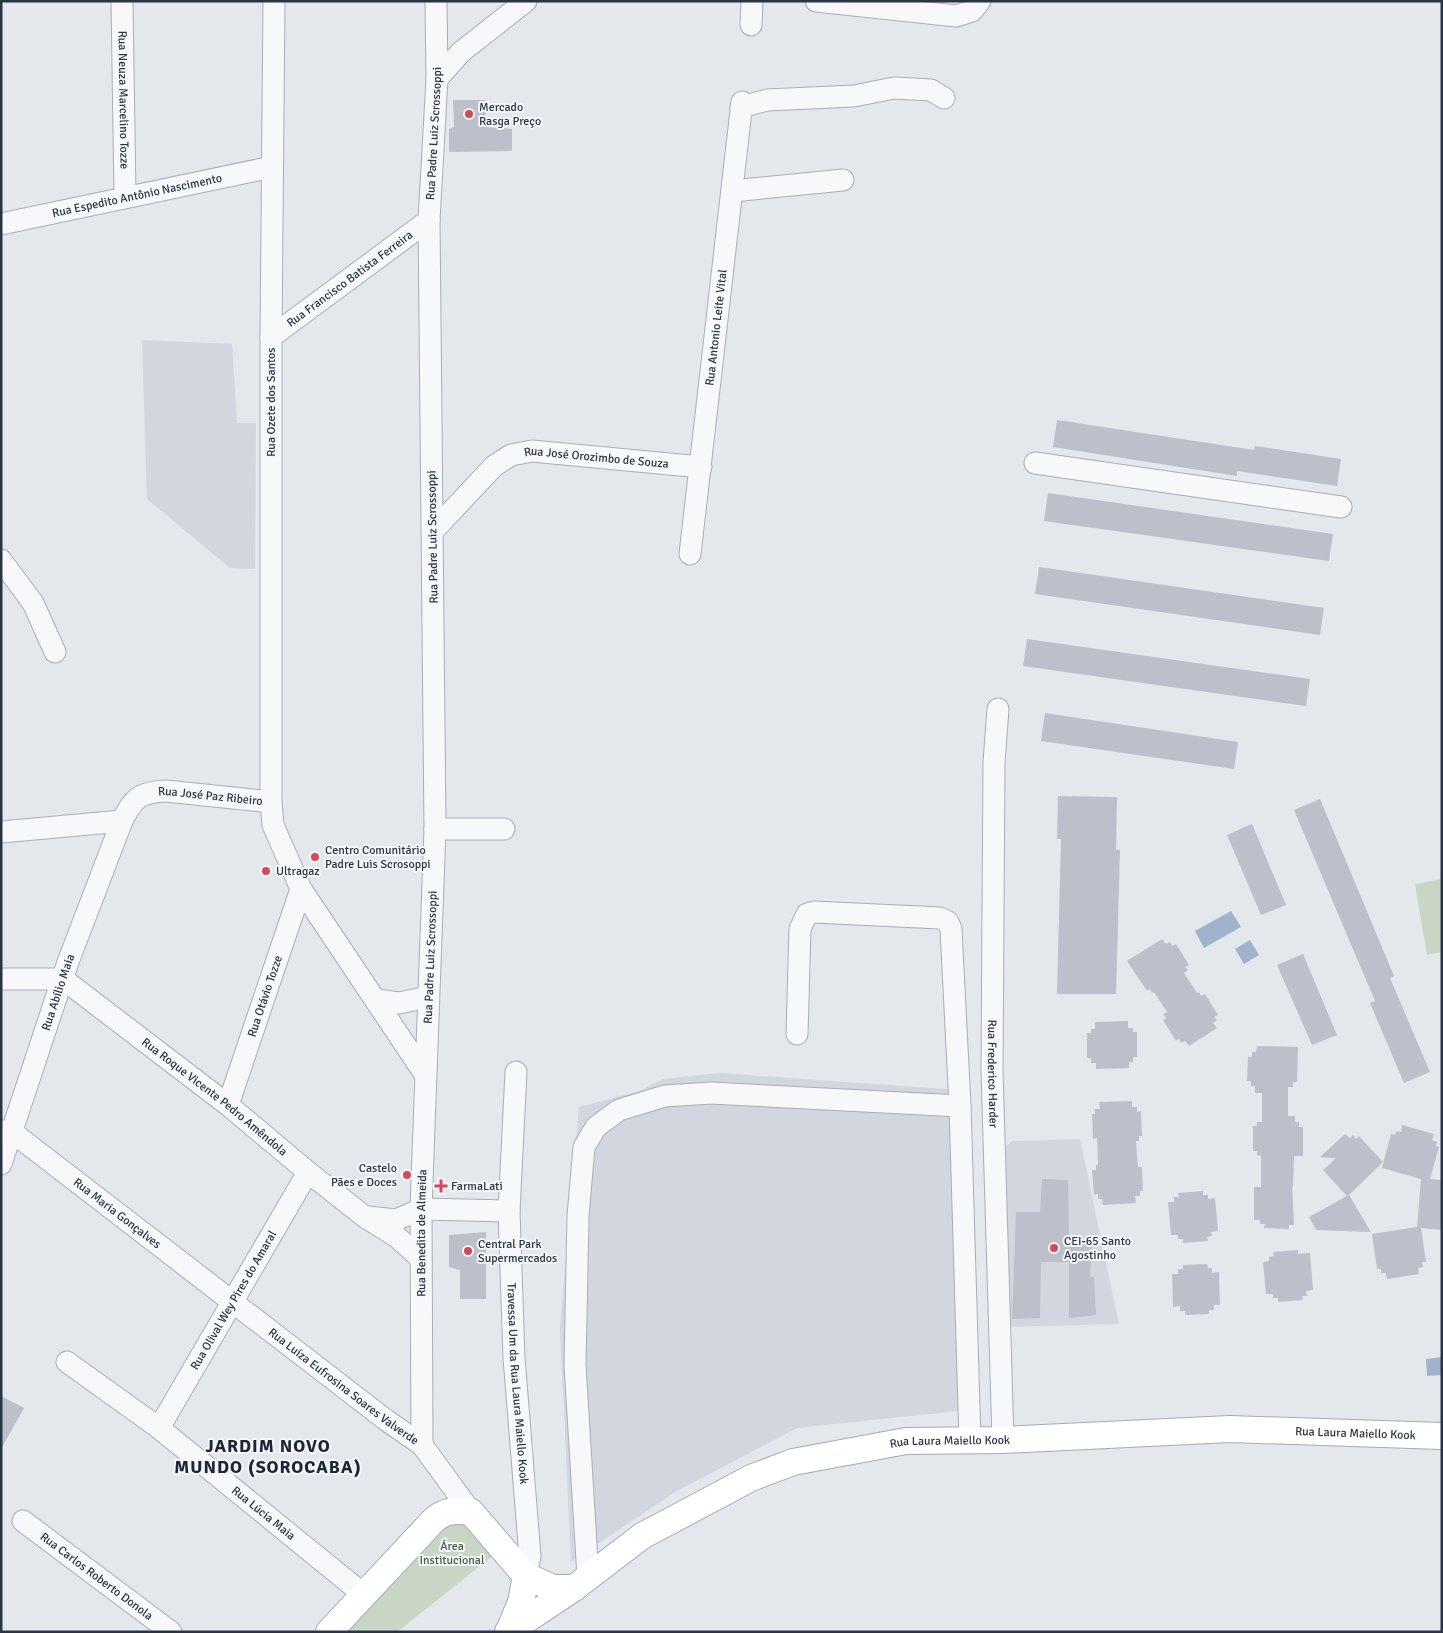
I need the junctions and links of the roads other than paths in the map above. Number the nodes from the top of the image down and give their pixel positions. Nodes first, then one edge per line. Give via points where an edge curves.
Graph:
1 (122, 1) edge
2 (274, 1) edge
3 (436, 1) edge
4 (526, 1) edge
5 (752, 1) edge
6 (816, 1) edge
7 (980, 1) edge
8 (751, 24) dead end
9 (437, 79) junction
10 (944, 98) dead end
11 (272, 167) junction
12 (843, 180) dead end
13 (732, 191) junction
14 (125, 197) junction
15 (429, 220) junction
16 (1, 224) edge
17 (271, 337) junction
18 (1034, 463) dead end
19 (701, 467) junction
20 (1341, 507) dead end
21 (434, 530) junction
22 (690, 554) dead end
23 (5, 574) edge
24 (55, 652) dead end
25 (998, 709) dead end
26 (270, 802) junction
27 (122, 822) junction
28 (435, 829) junction
29 (504, 829) dead end
30 (1, 832) edge
31 (301, 889) junction
32 (1, 979) edge
33 (63, 979) junction
34 (428, 997) junction
35 (377, 1000) junction
36 (797, 1034) dead end
37 (516, 1072) dead end
38 (424, 1073) junction
39 (228, 1104) junction
40 (960, 1106) junction
41 (7, 1132) edge
42 (1, 1164) edge
43 (308, 1172) junction
44 (421, 1209) junction
45 (509, 1211) junction
46 (365, 1217) junction
47 (420, 1258) junction
48 (232, 1300) junction
49 (67, 1362) dead end
50 (422, 1392) junction
51 (386, 1420) junction
52 (159, 1428) junction
53 (1442, 1436) edge
54 (970, 1440) junction
55 (1003, 1440) junction
56 (422, 1445) junction
57 (447, 1480) junction
58 (471, 1512) junction
59 (23, 1522) dead end
60 (432, 1522) junction
61 (526, 1576) junction
62 (581, 1582) junction
63 (363, 1594) junction
64 (509, 1631) edge
65 (171, 1632) edge
66 (330, 1632) edge

1 - 14 street, Rua Neuza Marcelino Tozze
2 - 11 street, Rua Ozete dos Santos
3 - 9 street, Rua Padre Luiz Scrossoppi
4 - 9 street via 461,52
5 - 8 street
6 - 7 street via 956,16 972,11
9 - 15 street, Rua Padre Luiz Scrossoppi
10 - 13 street, Rua Antonio Leite Vital via 931,90 894,88 854,96 741,104
11 - 14 street, Rua Espedito Antônio Nascimento
11 - 17 street, Rua Ozete dos Santos
12 - 13 street
13 - 19 street, Rua Antonio Leite Vital
14 - 16 street, Rua Espedito Antônio Nascimento
15 - 17 street, Rua Francisco Batista Ferreira
15 - 21 street, Rua Padre Luiz Scrossoppi
17 - 26 street, Rua Ozete dos Santos
18 - 20 street
19 - 21 street, Rua José Orozimbo de Souza via 532,451 511,455 494,466
19 - 22 street, Rua Antonio Leite Vital
21 - 28 street, Rua Padre Luiz Scrossoppi
23 - 24 street via 33,603
25 - 55 street, Rua Frederico Harder via 994,762 992,1071
26 - 27 street, Rua José Paz Ribeiro via 149,792 134,800
26 - 31 street, Rua José Paz Ribeiro via 273,826
27 - 30 street
27 - 33 street, Rua Abílio Maia
28 - 29 street
28 - 34 street, Rua Padre Luiz Scrossoppi
31 - 35 street, Rua José Paz Ribeiro
31 - 39 street, Rua Otávio Tozze
32 - 33 street
33 - 39 street, Rua Roque Vicente Pedro Amêndola
33 - 41 street, Rua Abílio Maia
34 - 35 street via 398,1003
34 - 38 street, Rua Padre Luiz Scrossoppi
35 - 38 street, Rua José Paz Ribeiro
36 - 40 street via 800,929 806,914 940,918 948,922 951,929
37 - 45 street, Travessa Um da Rua Laura Maiello Kook
38 - 44 street, Rua Benedita de Almeida
39 - 43 street, Rua Roque Vicente Pedro Amêndola
40 - 54 street
40 - 62 street via 711,1093 665,1096 620,1110 596,1127 584,1147 578,1216 574,1365
41 - 42 street, Rua Abílio Maia
41 - 48 street, Rua Maria Gonçalves
43 - 46 street, Rua Roque Vicente Pedro Amêndola
43 - 48 street, Rua Olival Wey Pires do Amaral
44 - 45 street
44 - 46 street via 396,1220
44 - 47 street, Rua Benedita de Almeida
45 - 61 street, Travessa Um da Rua Laura Maiello Kook via 514,1358 530,1556
46 - 47 street, Rua Roque Vicente Pedro Amêndola via 397,1237
47 - 50 street, Rua Benedita de Almeida
48 - 51 street, Rua Luíza Eufrosina Soares Valverde
48 - 52 street, Rua Olival Wey Pires do Amaral
49 - 52 street, Rua Lúcia Maia
50 - 51 street, Rua Benedita de Almeida via 410,1417
50 - 56 street, Rua Benedita de Almeida
51 - 56 street, Rua Luíza Eufrosina Soares Valverde
52 - 63 street, Rua Lúcia Maia
53 - 55 main road, Rua Laura Maiello Kook via 1230,1429
54 - 55 main road, Rua Laura Maiello Kook
54 - 62 main road, Rua Laura Maiello Kook via 906,1441 793,1462 751,1478 642,1536
56 - 57 street, Rua Luíza Eufrosina Soares Valverde
57 - 58 street
57 - 60 street via 444,1501
58 - 60 main road via 441,1513
58 - 61 main road
59 - 65 street, Rua Carlos Roberto Donola
60 - 63 main road
61 - 62 main road via 553,1588
61 - 64 main road via 521,1602
62 - 64 main road, Rua Laura Maiello Kook
63 - 66 main road

